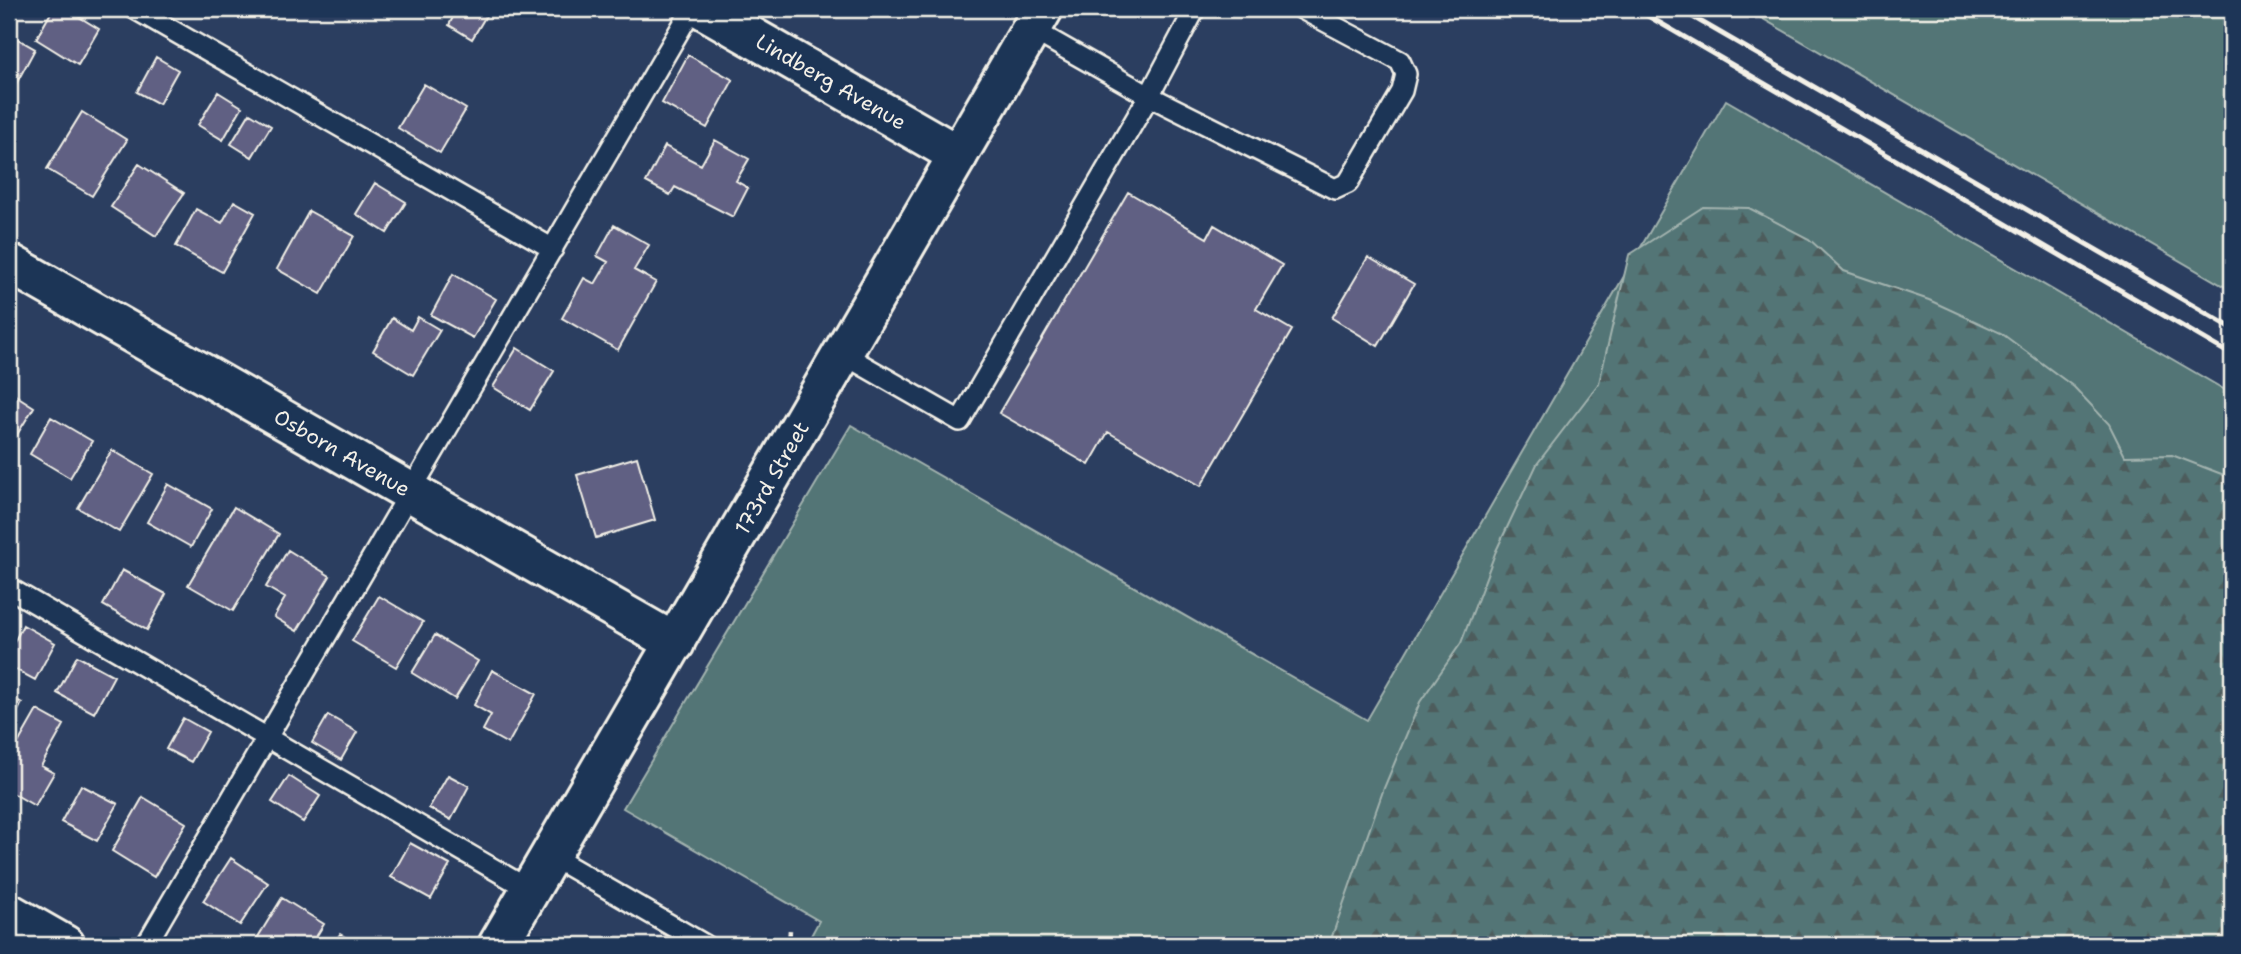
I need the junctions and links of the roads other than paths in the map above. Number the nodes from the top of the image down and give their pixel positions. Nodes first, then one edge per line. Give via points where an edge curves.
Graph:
1 (135, 9) edge
2 (692, 9) edge
3 (703, 9) edge
4 (1195, 9) edge
5 (1302, 9) edge
6 (1037, 19) edge
7 (1149, 96) junction
8 (958, 155) junction
9 (553, 249) junction
10 (9, 263) edge
11 (843, 354) junction
12 (412, 493) junction
13 (9, 589) edge
14 (675, 643) junction
15 (268, 737) junction
16 (551, 856) junction
17 (530, 890) junction
18 (9, 913) edge
19 (65, 945) edge
20 (146, 945) edge
21 (498, 945) edge
22 (705, 945) edge

1 - 9 lane
2 - 9 lane
3 - 8 street, Lindberg Avenue
4 - 7 lane
5 - 7 lane via 1400,61 1406,74 1402,91 1348,183 1335,189
6 - 7 lane
6 - 8 street, 173rd Street
7 - 11 lane via 960,421
8 - 11 street, 173rd Street
9 - 12 lane
10 - 12 street, Osborn Avenue
11 - 14 street, 173rd Street
12 - 14 street, Osborn Avenue
12 - 15 lane
13 - 15 lane
14 - 16 street, 173rd Street
15 - 17 lane
15 - 20 lane
16 - 17 street, 173rd Street
16 - 22 lane
17 - 21 street, 173rd Street
18 - 19 street

